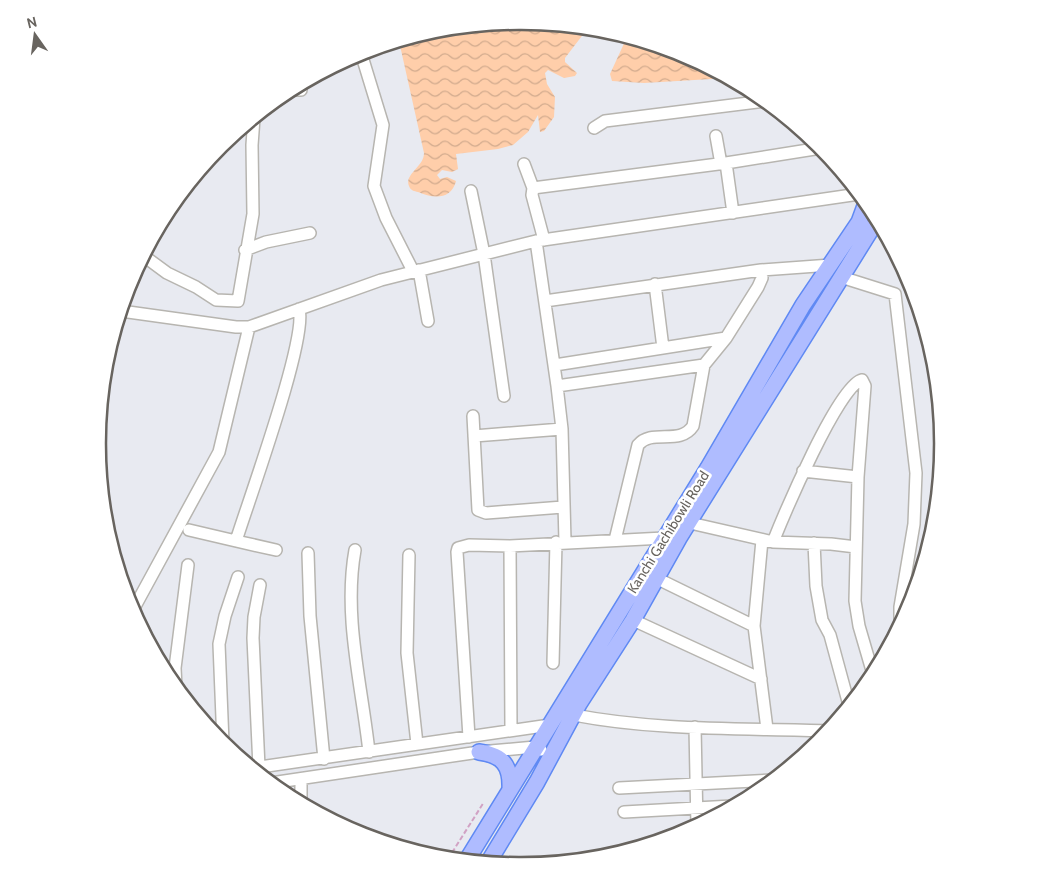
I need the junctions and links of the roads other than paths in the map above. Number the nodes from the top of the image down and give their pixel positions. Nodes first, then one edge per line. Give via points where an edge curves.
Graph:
1 (363, 61) edge
2 (754, 102) edge
3 (253, 128) edge
4 (594, 128) dead end
5 (716, 136) dead end
6 (811, 150) edge
7 (724, 163) junction
8 (524, 164) dead end
9 (533, 188) junction
10 (471, 191) dead end
11 (850, 195) edge
12 (863, 212) edge
13 (733, 213) junction
14 (872, 227) edge
15 (310, 233) dead end
16 (540, 241) junction
17 (245, 250) junction
18 (484, 254) junction
19 (150, 260) edge
20 (831, 264) junction
21 (762, 270) junction
22 (416, 271) junction
23 (841, 276) junction
24 (655, 284) junction
25 (545, 301) junction
26 (299, 309) junction
27 (128, 312) edge
28 (428, 321) dead end
29 (249, 327) junction
30 (726, 338) junction
31 (663, 348) junction
32 (555, 365) junction
33 (704, 365) junction
34 (558, 386) junction
35 (504, 396) dead end
36 (473, 416) dead end
37 (562, 429) junction
38 (474, 436) junction
39 (803, 471) junction
40 (858, 477) junction
41 (563, 507) junction
42 (690, 523) junction
43 (189, 530) dead end
44 (664, 538) junction
45 (615, 540) junction
46 (236, 541) junction
47 (768, 541) junction
48 (560, 542) junction
49 (814, 543) junction
50 (510, 546) junction
51 (856, 547) junction
52 (276, 550) dead end
53 (355, 550) dead end
54 (308, 553) dead end
55 (409, 555) dead end
56 (188, 566) dead end
57 (238, 577) dead end
58 (656, 578) junction
59 (260, 585) dead end
60 (138, 601) edge
61 (900, 605) edge
62 (633, 620) junction
63 (754, 626) junction
64 (553, 663) dead end
65 (870, 663) edge
66 (175, 672) edge
67 (761, 679) junction
68 (847, 697) edge
69 (573, 705) junction
70 (550, 725) junction
71 (695, 727) junction
72 (766, 729) junction
73 (222, 730) edge
74 (511, 730) junction
75 (817, 731) edge
76 (469, 737) junction
77 (417, 744) junction
78 (535, 747) junction
79 (369, 752) junction
80 (479, 752) junction
81 (551, 755) junction
82 (324, 759) junction
83 (256, 762) edge
84 (262, 767) edge
85 (301, 779) junction
86 (760, 780) edge
87 (282, 782) edge
88 (696, 783) junction
89 (618, 788) dead end
90 (510, 789) junction
91 (301, 794) edge
92 (717, 807) edge
93 (696, 808) junction
94 (624, 812) dead end
95 (697, 817) edge
96 (471, 854) edge
97 (492, 856) edge

1 - 22 street via 383,125 374,186 386,218
2 - 4 street via 605,121
3 - 17 street via 253,214
5 - 7 street
6 - 7 street
7 - 9 street
7 - 13 street
8 - 9 street
9 - 16 street
10 - 18 street
11 - 13 street
12 - 20 main road, Kanchi Gachibowli Road
13 - 16 street
14 - 23 main road, Kanchi Gachibowli Road
15 - 17 street
16 - 18 street
16 - 25 street
17 - 19 street via 238,301 216,300
18 - 22 street
18 - 35 street
20 - 21 street
20 - 44 main road, Kanchi Gachibowli Road
21 - 24 street
21 - 30 street via 758,287
22 - 26 street
22 - 28 street
23 - 42 main road, Kanchi Gachibowli Road
23 - 61 street via 895,294 916,473 914,524
24 - 25 street
24 - 31 street
25 - 32 street
26 - 29 street
26 - 46 street via 302,317 296,353
27 - 29 street
29 - 60 street via 219,452
30 - 31 street
30 - 33 street
31 - 32 street
32 - 34 street
33 - 34 street
33 - 45 street via 693,426 689,432 682,436 648,438 638,445
34 - 37 street
36 - 38 street
37 - 38 street
37 - 41 street
38 - 41 street via 477,505 481,512
39 - 40 street
39 - 40 street via 844,398 856,382 862,380 865,386
39 - 47 street
40 - 51 street
41 - 48 street
42 - 47 street
42 - 58 main road, Kanchi Gachibowli Road
43 - 46 street
44 - 45 street
44 - 69 main road, Kanchi Gachibowli Road
45 - 48 street
46 - 52 street
47 - 49 street
47 - 63 street
48 - 50 street
48 - 64 street
49 - 51 street
49 - 68 street via 822,620 830,635
50 - 74 street
50 - 76 street via 461,545 457,552
51 - 65 street via 855,601
53 - 79 street via 352,570 355,654
54 - 82 street via 310,616
55 - 77 street via 407,653
56 - 66 street
57 - 73 street via 219,644
58 - 62 main road, Kanchi Gachibowli Road
58 - 63 street
59 - 83 street via 253,638
62 - 67 street
62 - 69 main road, Kanchi Gachibowli Road
63 - 67 street
67 - 72 street
69 - 70 main road, Kanchi Gachibowli Road
69 - 71 street via 602,721
69 - 81 main road, Kanchi Gachibowli Road
70 - 74 street
70 - 78 main road, Kanchi Gachibowli Road
71 - 72 street
71 - 88 street
72 - 75 street
74 - 76 street
76 - 77 street
77 - 79 street
78 - 80 street
78 - 81 street
78 - 90 main road, Kanchi Gachibowli Road
79 - 82 street
80 - 85 street
80 - 90 main road via 498,758 506,766 511,775
81 - 97 main road, Kanchi Gachibowli Road
82 - 84 street
85 - 87 street
85 - 91 street
86 - 88 street
88 - 89 street
88 - 93 street
90 - 96 main road, Kanchi Gachibowli Road
92 - 93 street
93 - 94 street
93 - 95 street

